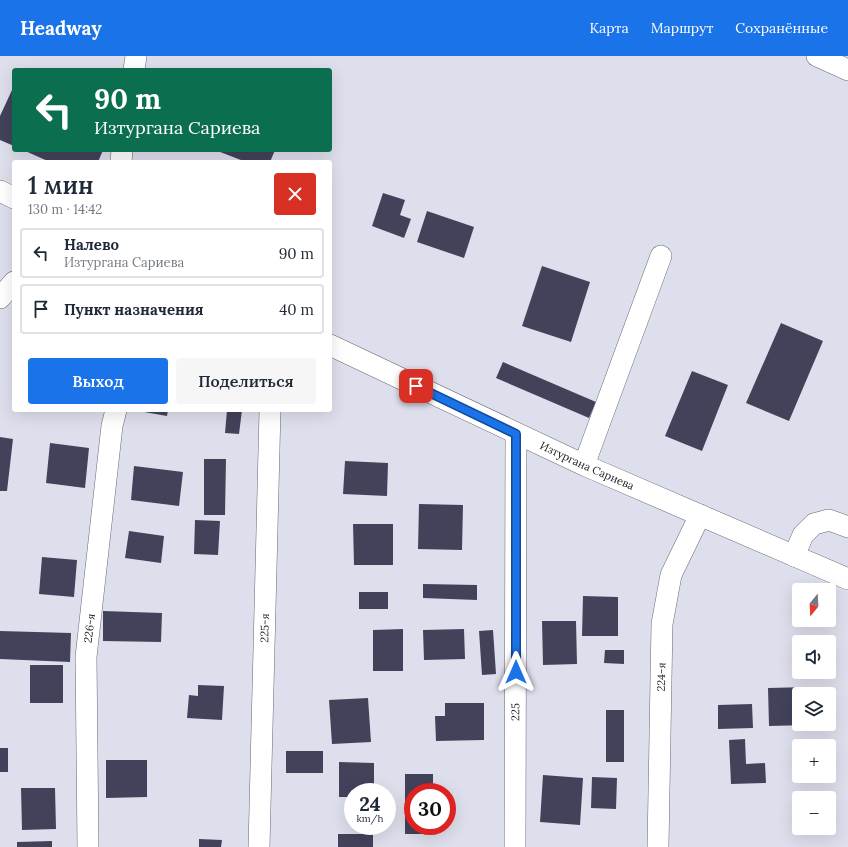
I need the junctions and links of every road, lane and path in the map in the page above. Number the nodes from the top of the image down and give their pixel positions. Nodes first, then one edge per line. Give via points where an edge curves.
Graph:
1 (136, 56) edge
2 (817, 56) edge
3 (134, 68) edge
4 (848, 70) edge
5 (0, 191) edge
6 (12, 197) edge
7 (661, 256) dead end
8 (12, 284) edge
9 (0, 298) edge
10 (332, 347) edge
11 (116, 412) edge
12 (270, 412) edge
13 (516, 434) junction
14 (584, 465) junction
15 (700, 515) junction
16 (848, 527) edge
17 (794, 556) junction
18 (848, 579) edge
19 (88, 847) edge
20 (259, 847) edge
21 (515, 847) edge
22 (658, 847) edge

1 - 3 street
2 - 4 street
5 - 6 street
7 - 14 street
8 - 9 street
10 - 13 street, Изтургана Сариева
11 - 19 street, 226-я via 86,656
12 - 20 street, 225-я
13 - 14 street, Изтургана Сариева
13 - 21 street, 225
14 - 15 street, Изтургана Сариева
15 - 17 street, Изтургана Сариева
15 - 22 street, 224-я via 671,575 662,624
16 - 17 street via 829,520 814,524 803,535
17 - 18 street, Изтургана Сариева

